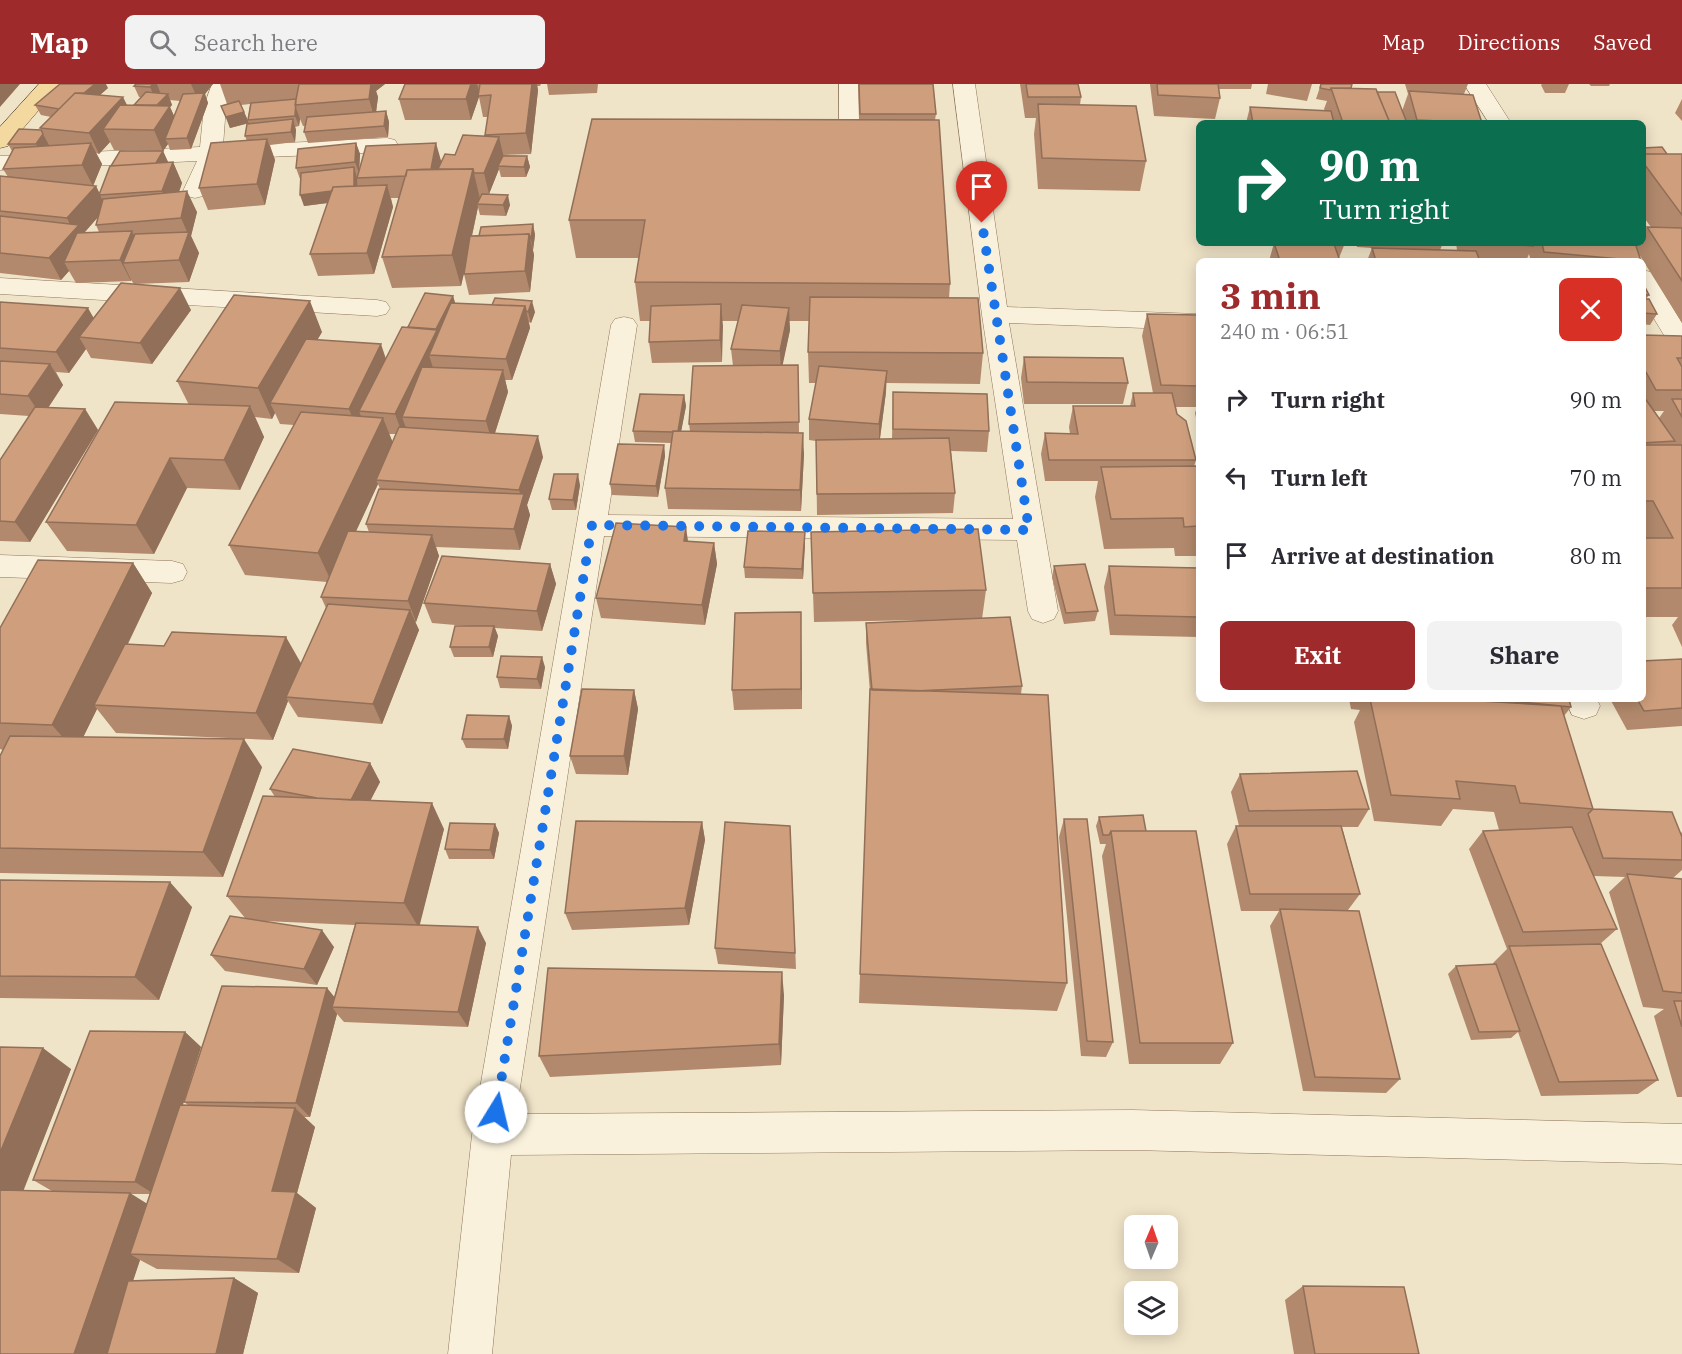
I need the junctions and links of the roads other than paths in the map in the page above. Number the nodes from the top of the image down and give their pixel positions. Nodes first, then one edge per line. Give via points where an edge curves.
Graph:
1 (50, 84) edge
2 (223, 84) edge
3 (850, 84) edge
4 (964, 84) edge
5 (1475, 84) edge
6 (1498, 120) edge
7 (850, 136) edge
8 (0, 141) edge
9 (387, 145) edge
10 (211, 154) junction
11 (0, 163) edge
12 (195, 191) dead end
13 (1646, 283) edge
14 (0, 286) edge
15 (377, 308) dead end
16 (995, 315) junction
17 (1196, 322) edge
18 (624, 325) dead end
19 (1652, 338) edge
20 (1681, 339) edge
21 (592, 525) junction
22 (1029, 530) junction
23 (0, 566) edge
24 (172, 572) dead end
25 (1043, 611) dead end
26 (492, 1136) junction
27 (1682, 1144) edge
28 (470, 1354) edge

1 - 8 main road
2 - 10 street via 215,106
3 - 7 street
4 - 16 street
5 - 6 street
9 - 10 street
10 - 11 street
10 - 12 street
13 - 20 street
14 - 15 street
16 - 17 street
16 - 22 street
18 - 21 street
19 - 20 street
21 - 22 street
21 - 26 street
22 - 25 street
23 - 24 street
26 - 27 street via 1132,1130
26 - 28 street

